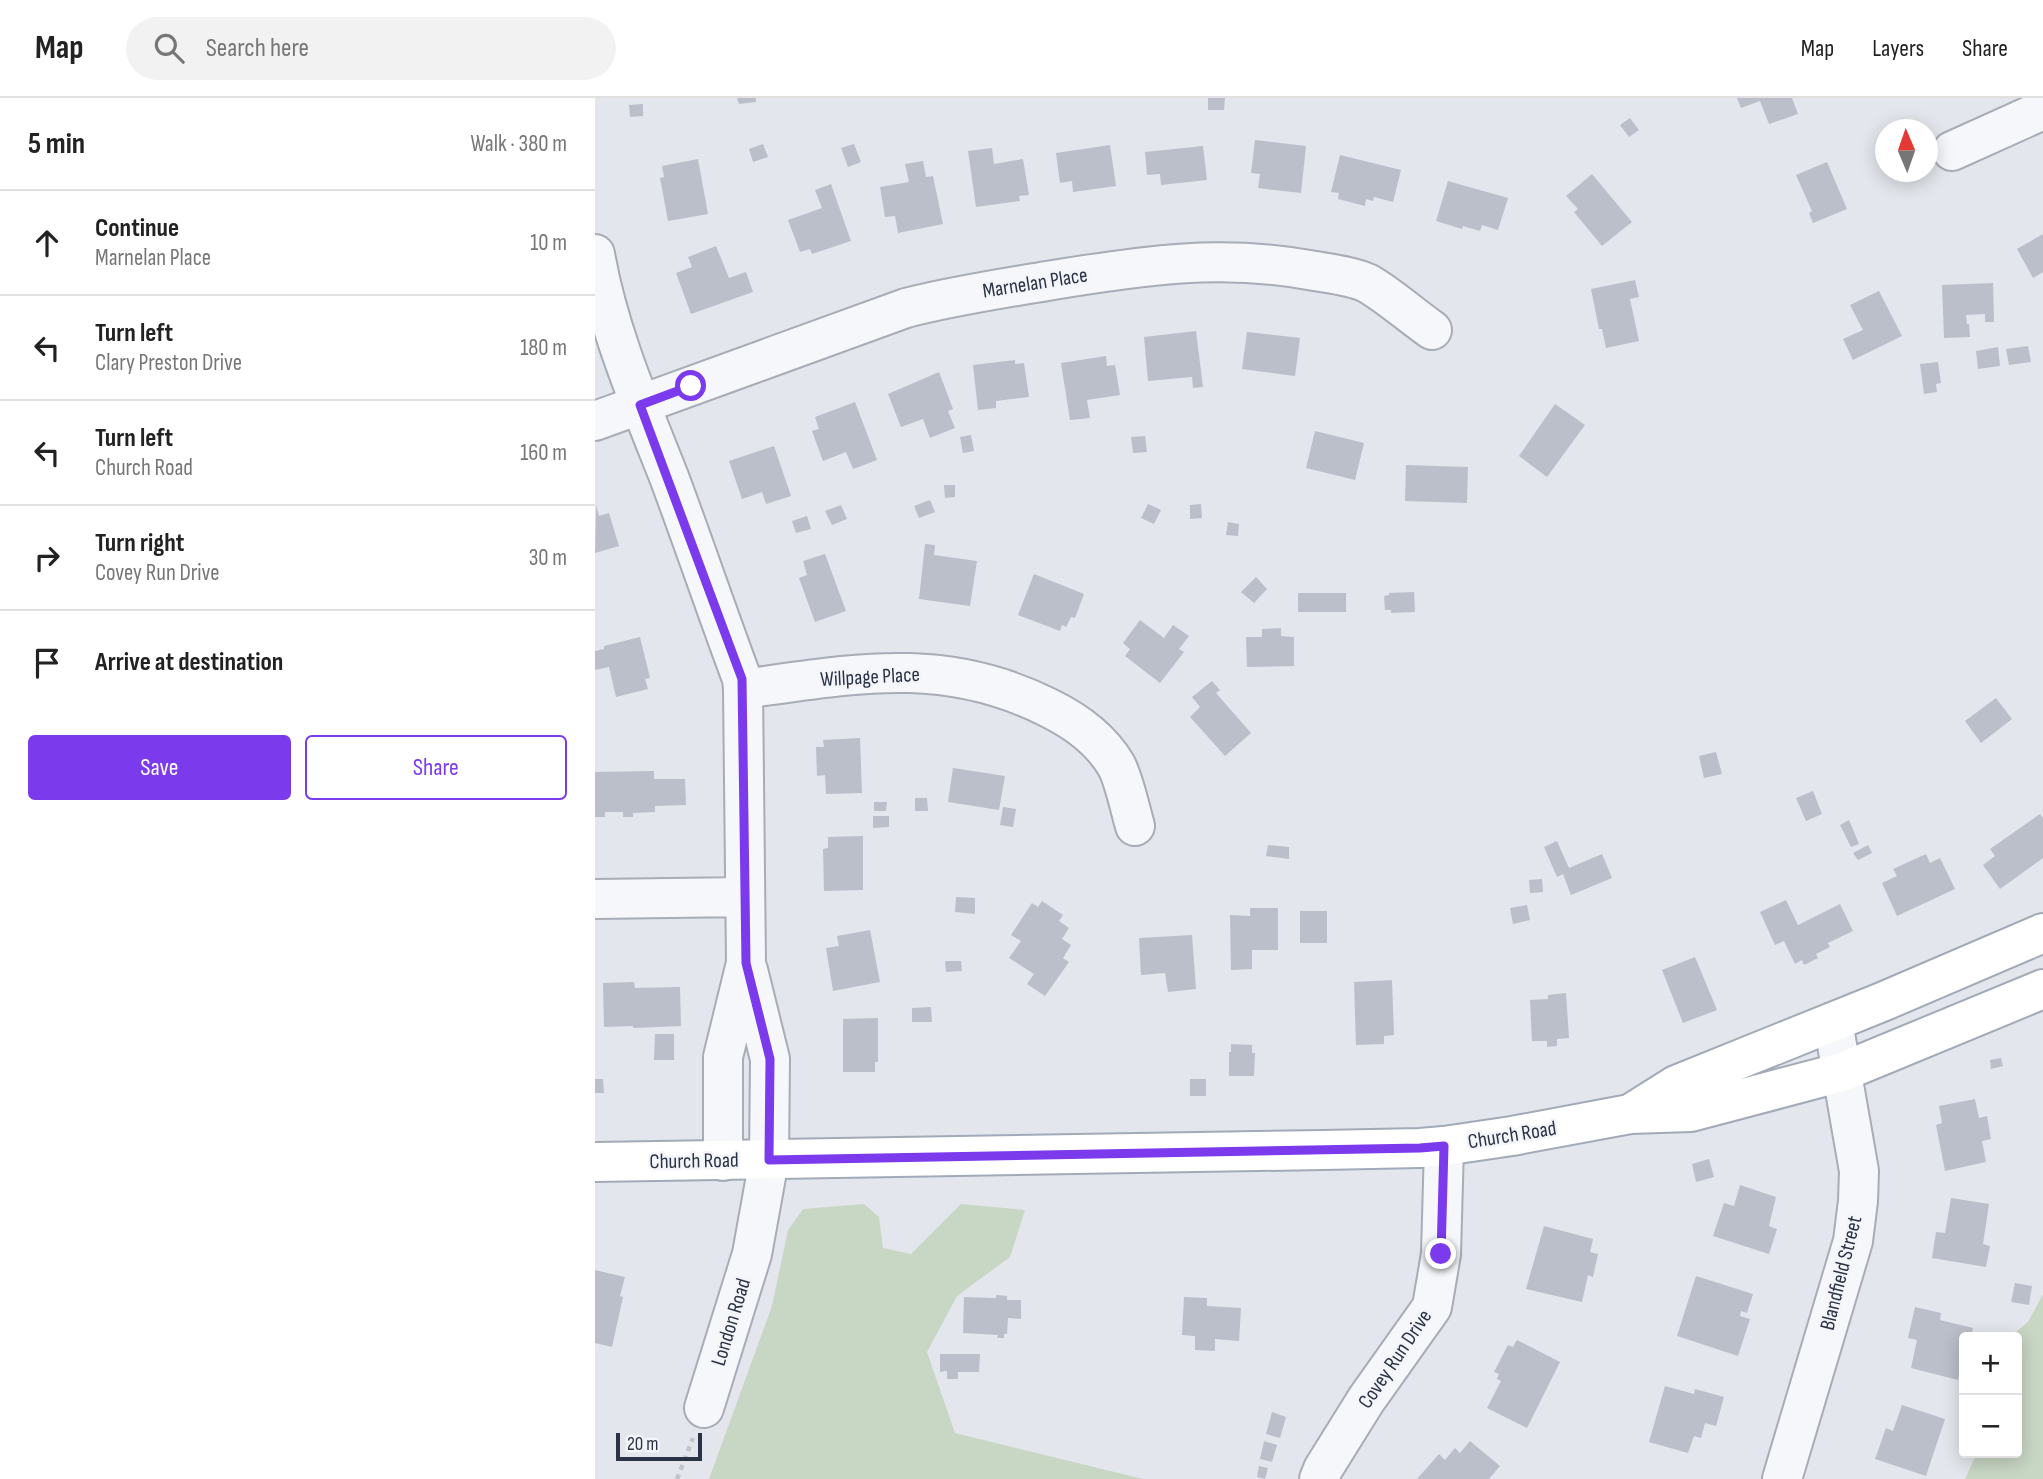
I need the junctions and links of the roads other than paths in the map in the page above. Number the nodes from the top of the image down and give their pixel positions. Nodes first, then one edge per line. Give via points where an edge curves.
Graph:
1 (2043, 110) edge
2 (1952, 151) dead end
3 (595, 254) edge
4 (1431, 330) dead end
5 (640, 405) junction
6 (595, 421) edge
7 (743, 689) junction
8 (1135, 826) dead end
9 (745, 897) junction
10 (595, 899) edge
11 (2043, 933) edge
12 (746, 963) junction
13 (2043, 989) edge
14 (1833, 1022) junction
15 (1842, 1072) junction
16 (1630, 1114) junction
17 (1444, 1146) junction
18 (769, 1160) junction
19 (723, 1161) junction
20 (595, 1163) edge
21 (704, 1408) road end
22 (1319, 1479) edge
23 (1782, 1479) edge

1 - 2 street
3 - 5 street via 600,288
4 - 5 street, Marnelan Place via 1366,283 1338,275 1288,265 1182,262 906,308
5 - 6 street, Marnelan Place
5 - 7 street
7 - 8 street, Willpage Place via 891,672 959,677 997,686 1064,716 1099,743 1117,766
7 - 9 street
9 - 10 street
9 - 12 street
11 - 14 main road, Church Road
12 - 18 street, London Road via 770,1059
12 - 19 street via 723,1057
13 - 15 main road, Church Road
14 - 15 street, Blandfield Street
14 - 16 main road, Church Road via 1675,1085
15 - 16 main road, Church Road via 1691,1112
15 - 23 street, Blandfield Street via 1859,1171 1853,1241
16 - 17 main road, Church Road
17 - 18 main road, Church Road
17 - 22 street, Covey Run Drive via 1441,1254 1432,1307 1366,1400
18 - 19 main road, Church Road
18 - 21 street, London Road via 753,1254
19 - 20 main road, Church Road

